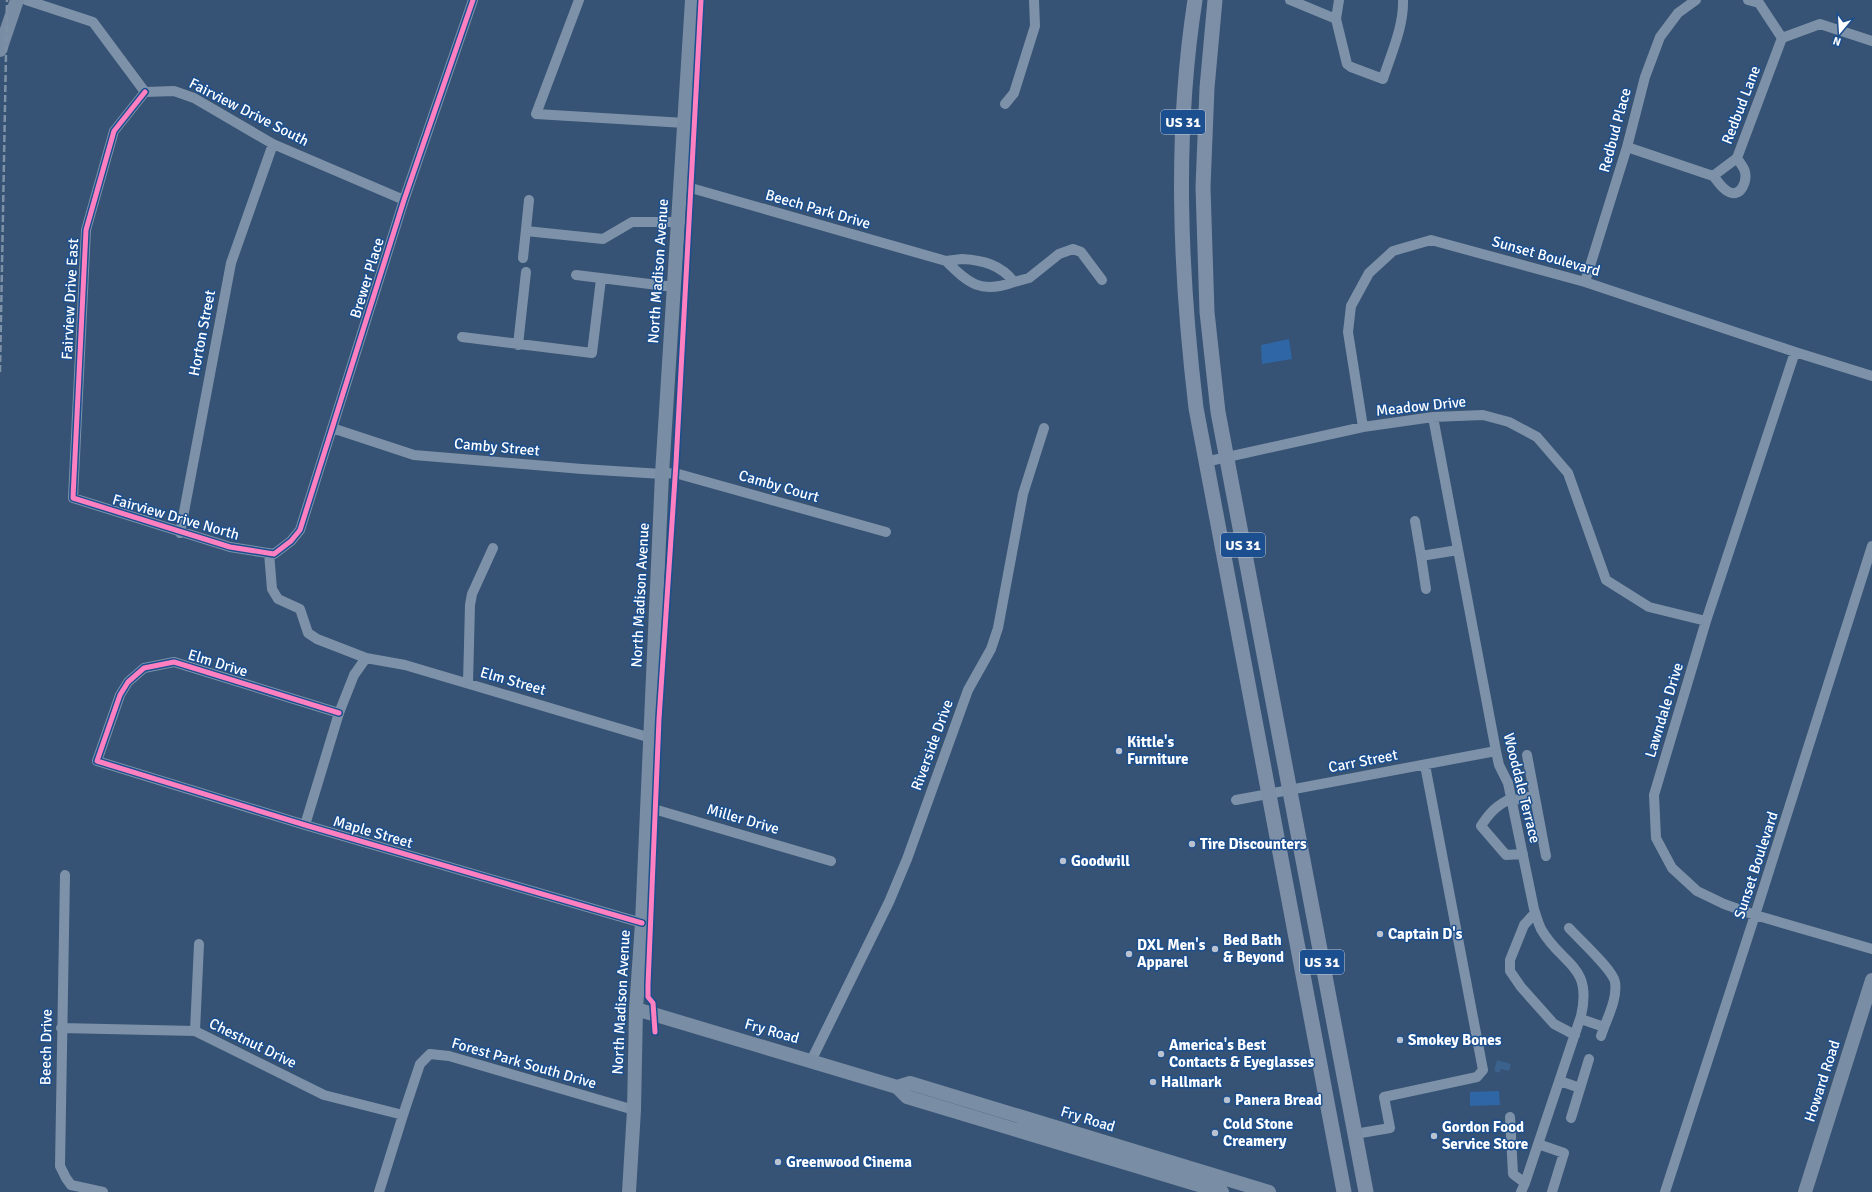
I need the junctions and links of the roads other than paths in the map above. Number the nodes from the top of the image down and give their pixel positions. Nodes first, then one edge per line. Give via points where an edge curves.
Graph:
1 (17, 0) edge
2 (26, 0) edge
3 (472, 0) edge
4 (579, 0) edge
5 (692, 0) edge
6 (1034, 0) edge
7 (1194, 0) edge
8 (1215, 0) edge
9 (1290, 0) edge
10 (1339, 0) edge
11 (1402, 0) edge
12 (1696, 0) edge
13 (1748, 0) edge
14 (1336, 19) junction
15 (1782, 38) junction
16 (1872, 41) edge
17 (0, 50) edge
18 (145, 92) junction
19 (1005, 104) dead end
20 (685, 123) junction
21 (273, 144) junction
22 (1627, 147) junction
23 (1737, 158) junction
24 (1713, 176) junction
25 (681, 187) junction
26 (404, 200) junction
27 (529, 200) dead end
28 (680, 222) junction
29 (526, 231) junction
30 (523, 258) dead end
31 (946, 261) junction
32 (526, 272) dead end
33 (576, 275) dead end
34 (601, 278) junction
35 (1102, 280) dead end
36 (1014, 282) junction
37 (1585, 282) junction
38 (674, 287) junction
39 (462, 337) dead end
40 (518, 345) junction
41 (1796, 352) junction
42 (1872, 376) edge
43 (1433, 417) junction
44 (1363, 427) junction
45 (332, 428) junction
46 (1044, 428) dead end
47 (1227, 457) junction
48 (1205, 462) junction
49 (662, 474) junction
50 (73, 498) joint
51 (1415, 521) dead end
52 (886, 532) dead end
53 (180, 533) junction
54 (1872, 546) edge
55 (492, 548) dead end
56 (1458, 550) junction
57 (271, 554) junction
58 (1421, 556) junction
59 (1426, 589) dead end
60 (1706, 622) junction
61 (366, 658) junction
62 (468, 683) junction
63 (339, 713) junction
64 (651, 738) junction
65 (1496, 751) junction
66 (1526, 754) dead end
67 (98, 761) joint
68 (1424, 765) junction
69 (1289, 790) junction
70 (1268, 795) junction
71 (1534, 795) junction
72 (1512, 799) junction
73 (1236, 800) dead end
74 (647, 807) junction
75 (305, 824) junction
76 (1523, 854) junction
77 (1546, 856) dead end
78 (831, 861) dead end
79 (65, 875) dead end
80 (1535, 914) junction
81 (1756, 915) junction
82 (642, 923) junction
83 (1569, 928) dead end
84 (199, 944) dead end
85 (1872, 949) edge
86 (1872, 980) edge
87 (636, 1009) junction
88 (1580, 1019) junction
89 (61, 1028) junction
90 (195, 1031) junction
91 (1575, 1035) junction
92 (1589, 1060) dead end
93 (811, 1061) junction
94 (1560, 1081) junction
95 (897, 1087) junction
96 (1580, 1088) junction
97 (634, 1110) junction
98 (403, 1115) junction
99 (1510, 1117) dead end
100 (1571, 1118) dead end
101 (1354, 1134) junction
102 (1538, 1144) junction
103 (1523, 1187) edge
104 (103, 1192) edge
105 (379, 1192) edge
106 (629, 1192) edge
107 (1222, 1192) edge
108 (1269, 1192) edge
109 (1344, 1192) edge
110 (1366, 1192) edge
111 (1552, 1192) edge
112 (1665, 1192) edge
113 (1805, 1192) edge

1 - 17 main road
2 - 18 street via 93,22
3 - 26 street, Brewer Place
4 - 20 street via 536,114
5 - 20 main road, North Madison Avenue
6 - 19 street via 1035,26 1014,93
7 - 48 main road, US 31 via 1183,123 1182,245 1196,408
8 - 47 main road, US 31 via 1203,158 1204,236 1206,298 1218,412
9 - 14 street
10 - 14 street
11 - 14 street via 1401,22 1383,79 1347,64
12 - 22 street, Redbud Place via 1678,13 1660,37 1645,76
13 - 15 street via 1759,3
15 - 16 street via 1820,24
15 - 23 street, Redbud Lane
18 - 21 street, Fairview Drive South via 174,92 194,98
18 - 50 street, Fairview Drive East via 114,131 86,230
20 - 25 main road, North Madison Avenue
21 - 26 street, Fairview Drive South
21 - 53 street, Horton Street via 231,263
22 - 24 street
22 - 37 street, Redbud Place
23 - 24 street, Redbud Lane
23 - 24 street via 1745,172 1741,190 1729,192
25 - 28 main road, North Madison Avenue
25 - 31 street, Beech Park Drive
26 - 45 street, Brewer Place
27 - 29 street
28 - 29 street via 632,222 603,239
28 - 38 main road, North Madison Avenue
29 - 30 street
31 - 36 street, Beech Park Drive via 979,260 996,266
31 - 36 street, Beech Park Drive via 963,278 981,287
32 - 40 street
33 - 34 street
34 - 38 street
34 - 40 street via 592,353
35 - 36 street, Beech Park Drive via 1081,252 1073,249 1059,254 1029,278
37 - 41 street, Sunset Boulevard
37 - 44 street, Sunset Boulevard via 1432,240 1393,251 1369,273 1351,306 1348,332
38 - 49 main road, North Madison Avenue
39 - 40 street
41 - 42 street, Sunset Boulevard
41 - 60 street, Lawndale Drive
43 - 44 street, Meadow Drive
43 - 56 street, Wooddale Terrace
43 - 60 street, Meadow Drive via 1483,415 1509,422 1537,437 1568,473 1606,580 1649,607
44 - 47 street, Meadow Drive
45 - 49 street, Camby Street via 414,454
45 - 57 street, Brewer Place via 300,530 291,541
46 - 93 street, Riverside Drive via 1023,494 996,636 968,690 889,902
47 - 48 street, Meadow Drive
47 - 69 main road, US 31
48 - 70 main road, US 31
49 - 52 street, Camby Court via 675,473
49 - 64 main road, North Madison Avenue
50 - 53 street, Fairview Drive North
51 - 58 street
53 - 57 street, Fairview Drive North via 230,547
54 - 81 street, Sunset Boulevard
55 - 62 street via 472,594 470,605
56 - 58 street
56 - 65 street, Wooddale Terrace
57 - 61 street, Elm Street via 272,589 278,599 300,609 308,633
58 - 59 street
60 - 81 street, Lawndale Drive via 1654,795 1656,838 1672,868 1697,891
61 - 62 street, Elm Street via 405,665
61 - 63 street via 354,675
62 - 64 street, Elm Street
63 - 67 street, Elm Drive via 174,662 144,668 128,682 120,695
63 - 75 street
64 - 74 main road, North Madison Avenue
65 - 68 street, Carr Street
65 - 72 street, Wooddale Terrace
66 - 71 street
67 - 75 street, Maple Street
68 - 69 street, Carr Street
68 - 101 street via 1483,1070 1477,1077 1384,1097 1390,1128
69 - 70 street, Carr Street
69 - 101 main road, US 31
70 - 73 street, Carr Street
70 - 109 main road, US 31
71 - 72 street
71 - 77 street
72 - 76 street, Wooddale Terrace
72 - 76 street via 1498,804 1481,826 1506,855
74 - 78 street, Miller Drive
74 - 82 main road, North Madison Avenue
75 - 82 street, Maple Street
76 - 80 street, Wooddale Terrace
79 - 89 street, Beech Drive
80 - 88 street, Wooddale Terrace via 1540,929 1575,967 1583,983 1584,1003
80 - 91 street via 1524,925 1510,960 1510,971 1554,1024
81 - 85 street, Lawndale Drive
81 - 112 street, Sunset Boulevard
82 - 87 main road, North Madison Avenue
83 - 88 street via 1608,970 1615,982 1615,996 1602,1032
84 - 90 street
86 - 113 main road, Howard Road
87 - 93 main road, Fry Road
87 - 97 main road, North Madison Avenue
88 - 91 street, Wooddale Terrace
89 - 90 street, Chestnut Drive
89 - 104 street, Beech Drive via 60,1166 71,1185
90 - 98 street, Chestnut Drive via 324,1095
91 - 94 street, Wooddale Terrace
92 - 96 street
93 - 95 main road, Fry Road
94 - 96 street
94 - 102 street, Wooddale Terrace
95 - 107 main road, Fry Road via 907,1096
95 - 108 main road, Fry Road via 910,1083
96 - 100 street
97 - 98 street, Forest Park South Drive via 449,1056 430,1054 420,1064
97 - 106 main road, North Madison Avenue
98 - 105 street
99 - 103 street via 1513,1174
101 - 110 main road, US 31
102 - 103 street, Wooddale Terrace
102 - 111 street via 1564,1153

